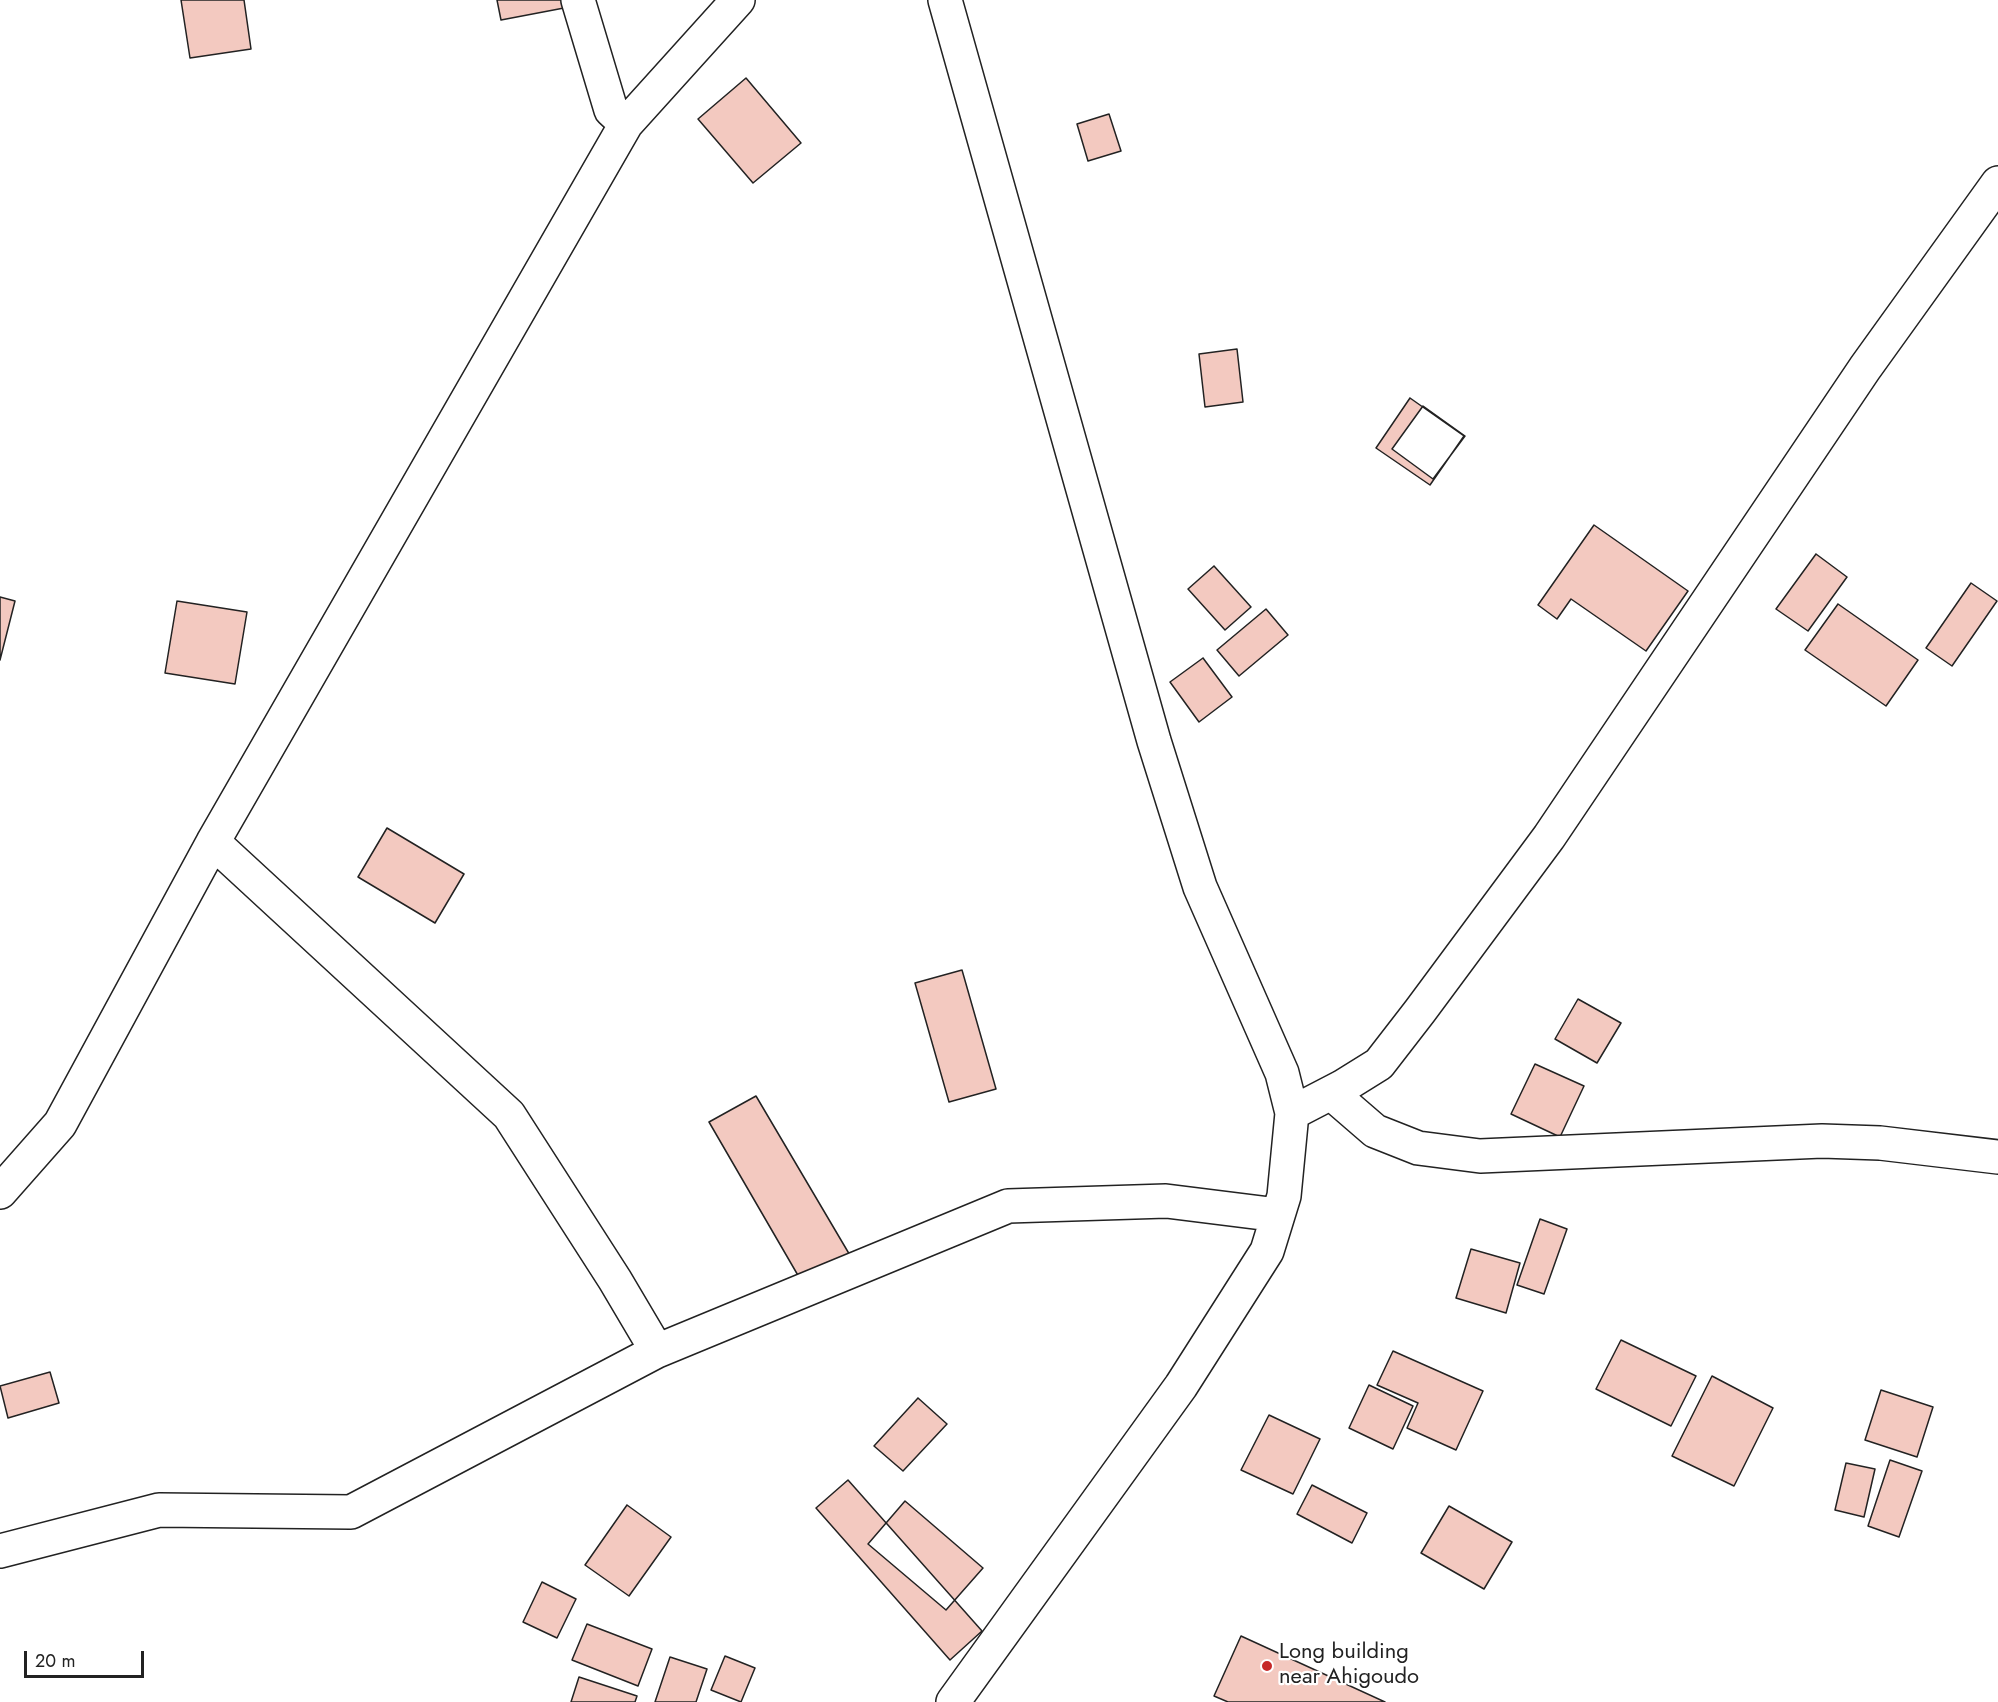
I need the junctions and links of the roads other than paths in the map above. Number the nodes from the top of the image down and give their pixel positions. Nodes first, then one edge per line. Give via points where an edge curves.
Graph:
1 (578, 0) edge
2 (738, 0) edge
3 (945, 0) edge
4 (626, 124) junction
5 (1998, 183) edge
6 (213, 842) junction
7 (1331, 1093) junction
8 (1292, 1113) junction
9 (1998, 1157) edge
10 (0, 1192) edge
11 (1278, 1215) junction
12 (657, 1351) junction
13 (0, 1551) edge
14 (953, 1702) edge

1 - 4 street via 611,110
2 - 4 street
3 - 8 street via 1164,774 1200,887 1282,1073
4 - 6 street
5 - 7 street via 1865,368 1541,847 1380,1064
6 - 10 street via 60,1124
6 - 12 street via 509,1115
7 - 8 street
7 - 9 street via 1375,1131 1418,1148 1480,1156 1822,1141 1880,1143
8 - 11 street via 1284,1196
11 - 12 street via 1166,1201 1008,1206
11 - 14 street via 1267,1251 1181,1386
12 - 13 street via 351,1512 159,1510

